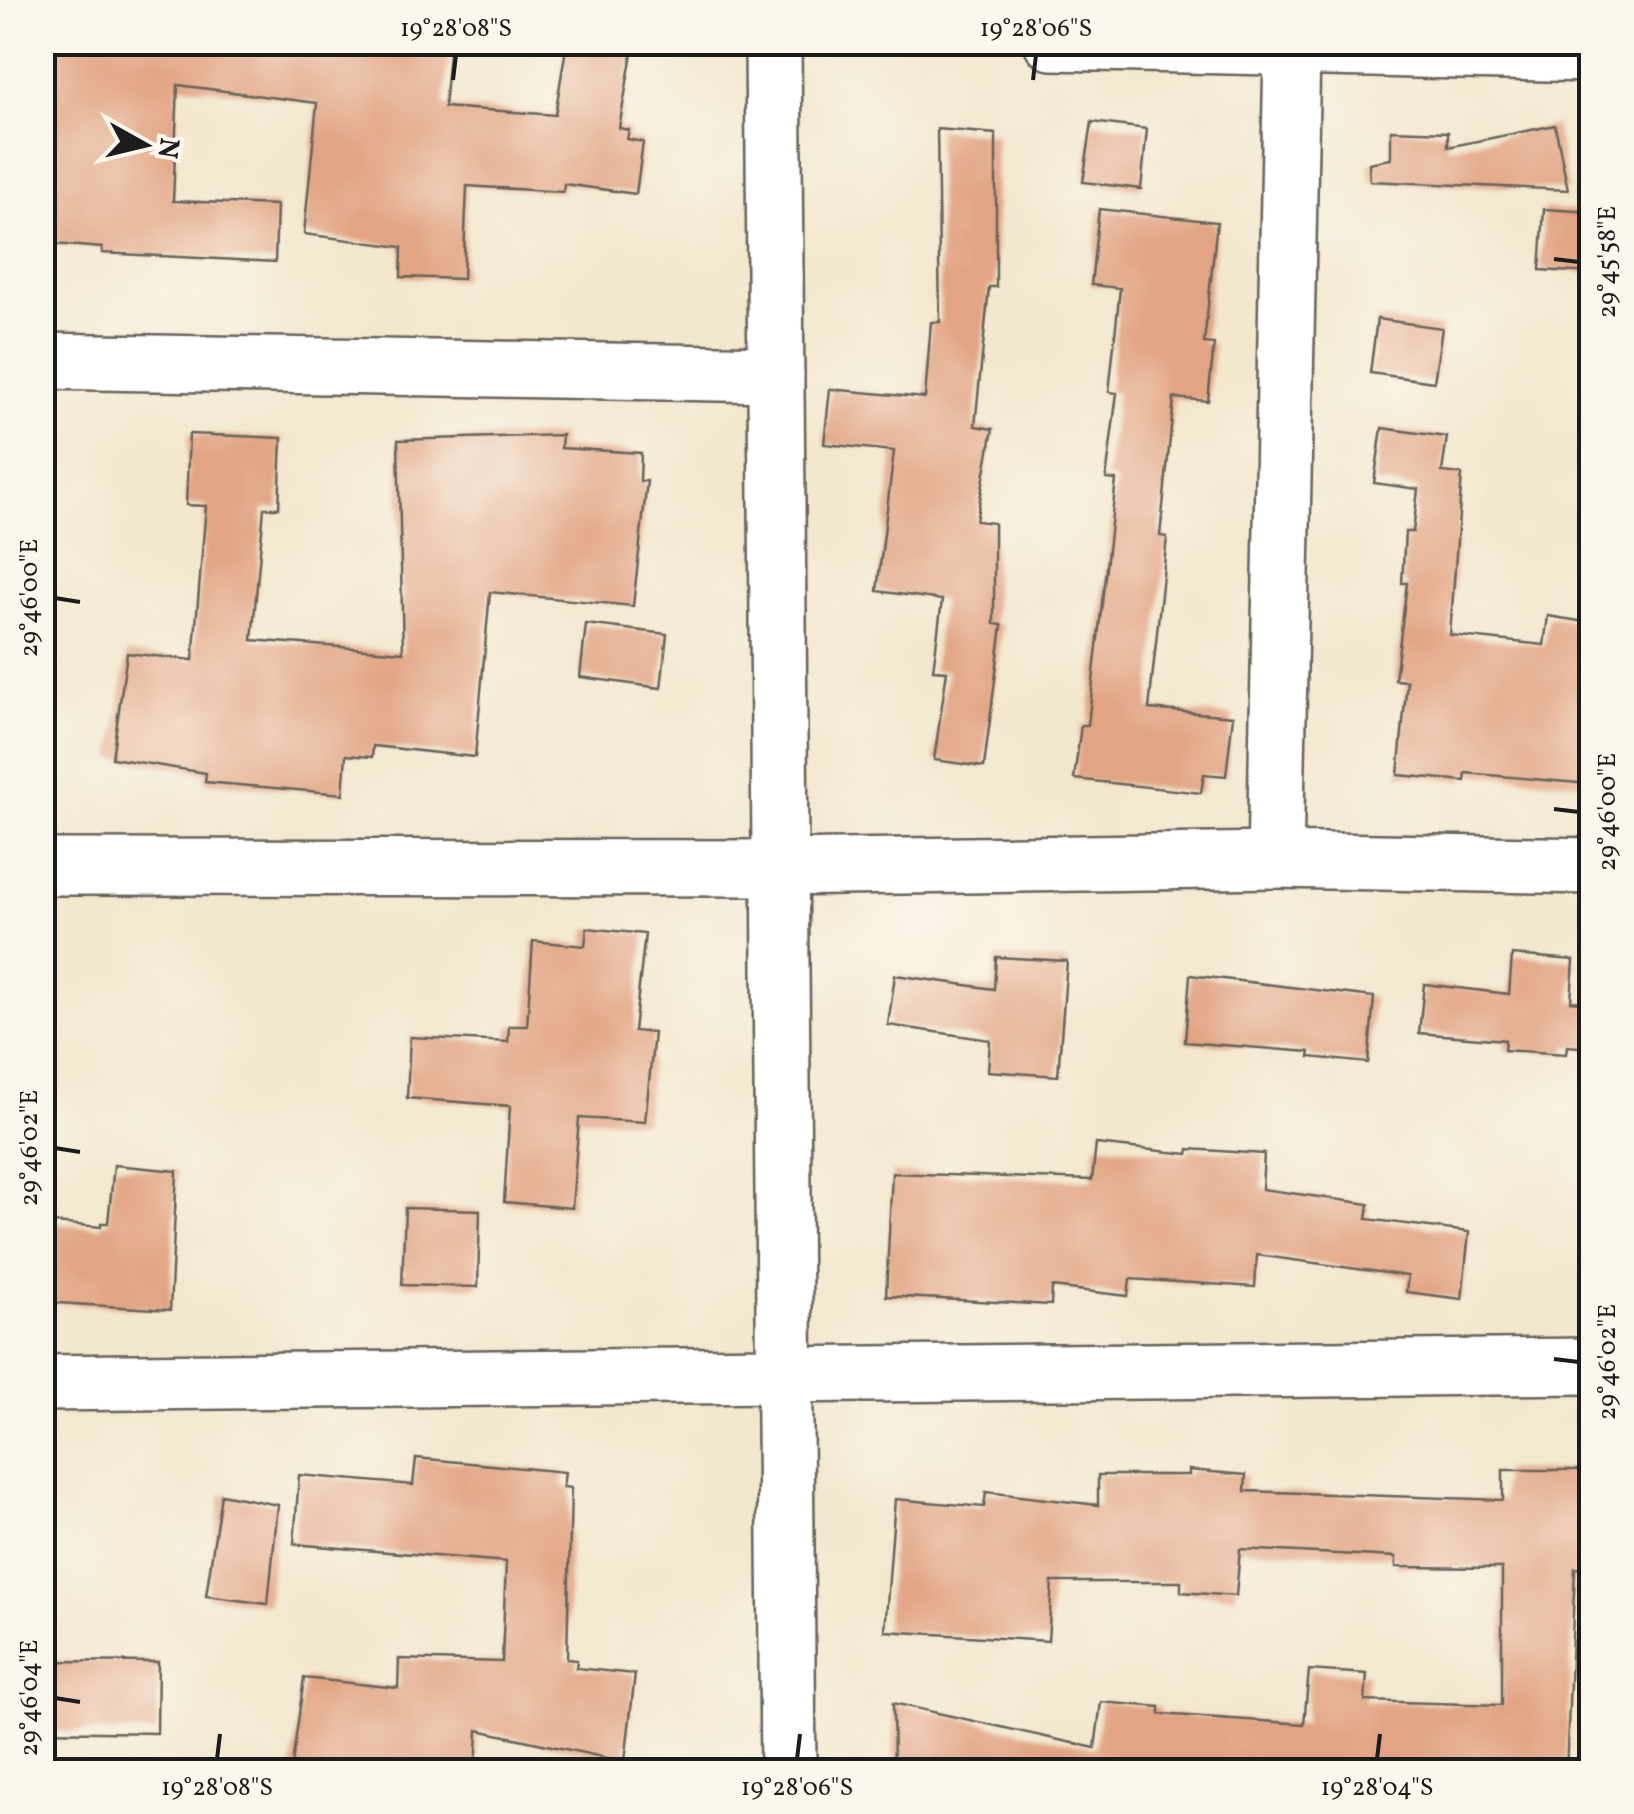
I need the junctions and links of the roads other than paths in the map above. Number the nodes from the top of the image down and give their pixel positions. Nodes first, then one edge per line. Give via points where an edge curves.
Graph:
1 (774, 42) edge
2 (1052, 42) edge
3 (1350, 47) edge
4 (1292, 50) junction
5 (1592, 54) edge
6 (42, 361) edge
7 (776, 374) junction
8 (1275, 860) junction
9 (1592, 866) edge
10 (42, 867) edge
11 (778, 868) junction
12 (1592, 1366) edge
13 (784, 1372) junction
14 (42, 1384) edge
15 (788, 1772) edge

1 - 7 street
2 - 4 street
3 - 4 street
3 - 5 street
4 - 8 street
6 - 7 street
7 - 11 street
8 - 9 street
8 - 11 street
10 - 11 street
11 - 13 street
12 - 13 street
13 - 14 street
13 - 15 street

